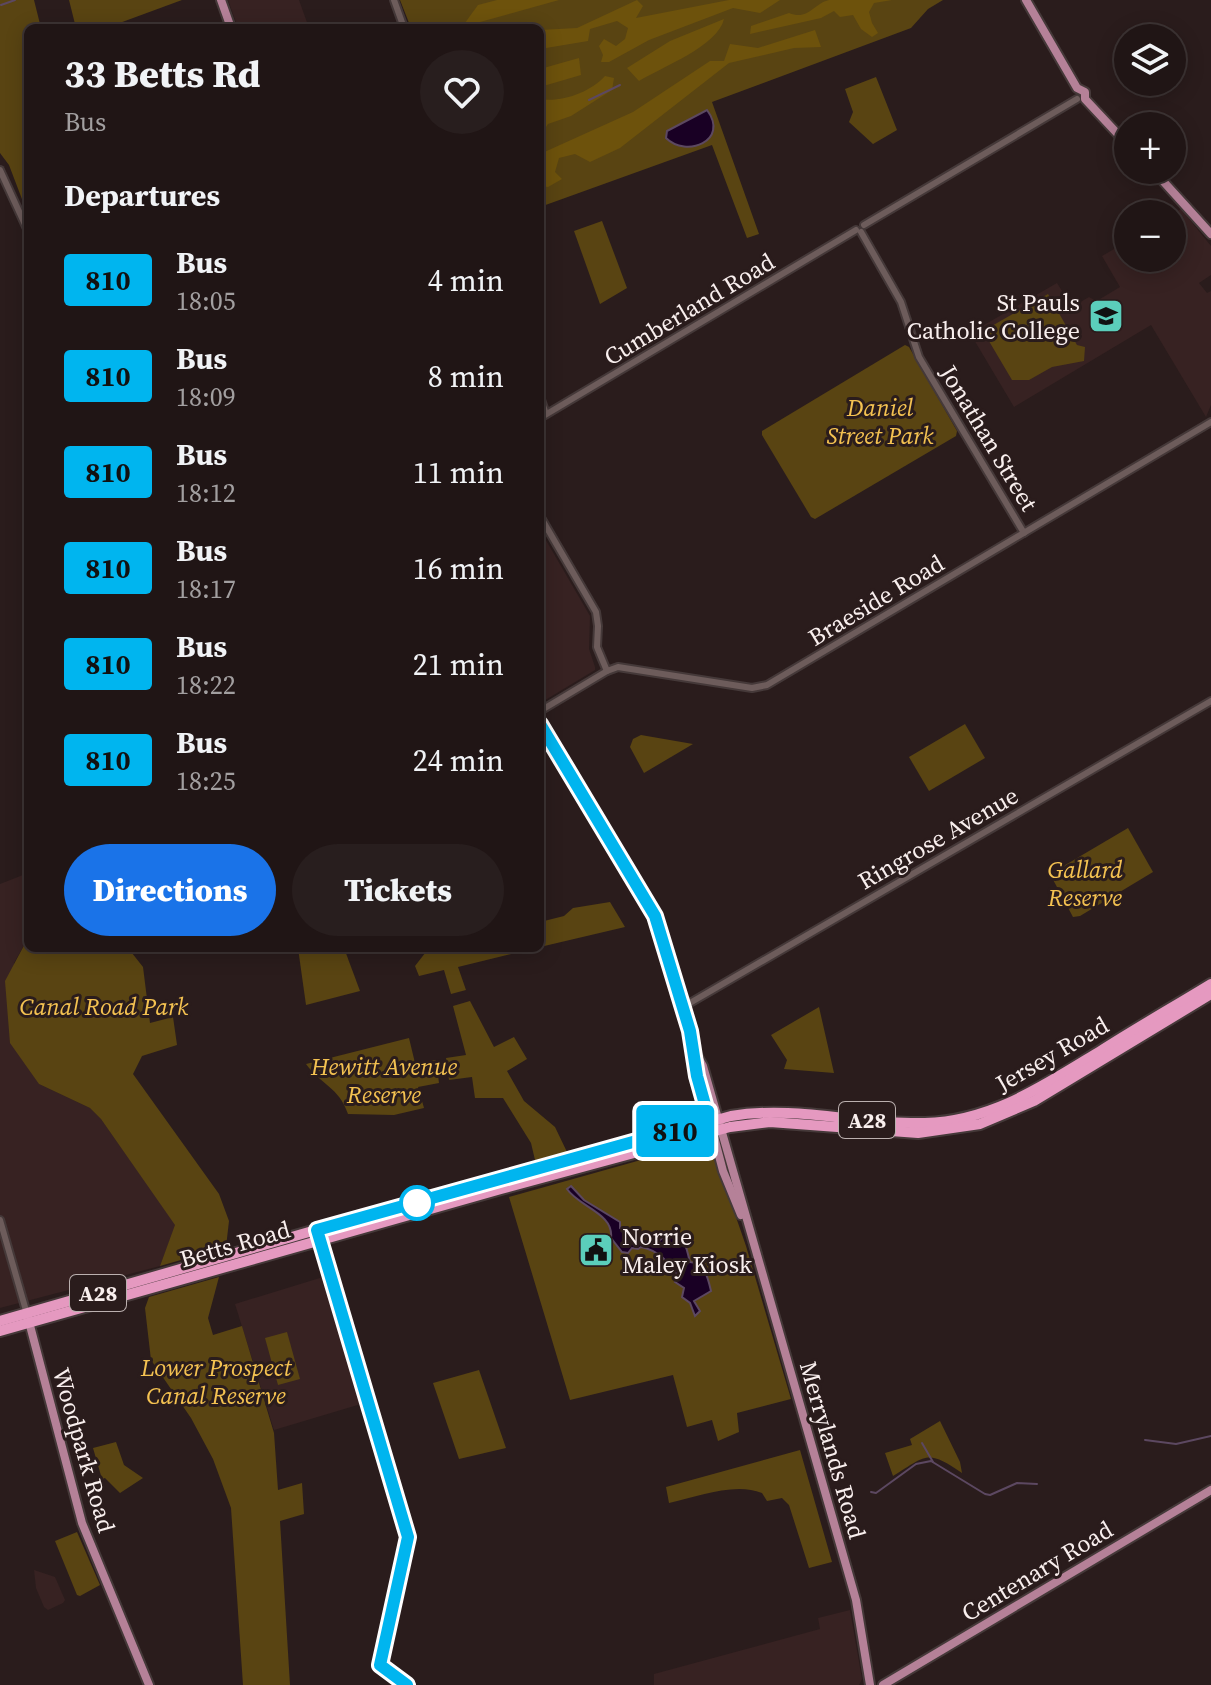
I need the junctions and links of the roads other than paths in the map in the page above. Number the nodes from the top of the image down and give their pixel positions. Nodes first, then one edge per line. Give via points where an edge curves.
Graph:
1 (221, 0) edge
2 (394, 0) edge
3 (1026, 0) edge
4 (230, 24) edge
5 (403, 24) edge
6 (1080, 96) junction
7 (1114, 131) edge
8 (0, 170) edge
9 (1166, 184) edge
10 (24, 222) edge
11 (860, 229) junction
12 (1211, 234) edge
13 (544, 415) edge
14 (1211, 422) edge
15 (544, 523) edge
16 (1024, 533) junction
17 (607, 671) junction
18 (1211, 701) edge
19 (544, 709) edge
20 (544, 731) edge
21 (1211, 984) edge
22 (1211, 994) edge
23 (683, 1007) junction
24 (695, 1052) junction
25 (706, 1108) junction
26 (715, 1125) junction
27 (676, 1130) junction
28 (0, 1220) edge
29 (28, 1319) junction
30 (0, 1321) edge
31 (0, 1331) edge
32 (1211, 1490) edge
33 (149, 1685) edge
34 (870, 1685) edge
35 (883, 1685) edge

1 - 4 main road
2 - 5 street
3 - 6 main road
6 - 7 main road
6 - 11 street, Cumberland Road
8 - 10 street
9 - 12 main road
11 - 13 street, Cumberland Road
11 - 16 street, Jonathan Street via 901,302 919,357
14 - 16 street, Braeside Road
15 - 17 street via 596,612 598,651
16 - 17 street, Braeside Road via 765,687 624,666
17 - 19 street, Braeside Road
18 - 23 street, Ringrose Avenue
20 - 23 main road, Merrylands Road via 655,916
21 - 26 highway, Jersey Road / A28 via 1023,1097 976,1115 924,1123 773,1112
22 - 26 highway, Jersey Road / A28 via 1034,1101 980,1124 918,1133 770,1122
23 - 24 main road, Merrylands Road
24 - 25 main road, Merrylands Road
24 - 26 main road, Merrylands Road via 703,1066
25 - 26 main road, Merrylands Road
25 - 27 highway
26 - 27 highway, Betts Road / A28
26 - 29 highway, Betts Road / A28
26 - 34 main road, Merrylands Road via 727,1182 748,1229 859,1609
27 - 29 highway, Betts Road / A28 via 170,1272
28 - 29 street, Woodpark Road
29 - 30 highway, Betts Road / A28
29 - 31 highway, Betts Road / A28
29 - 33 main road, Woodpark Road via 82,1523
32 - 35 main road, Centenary Road

